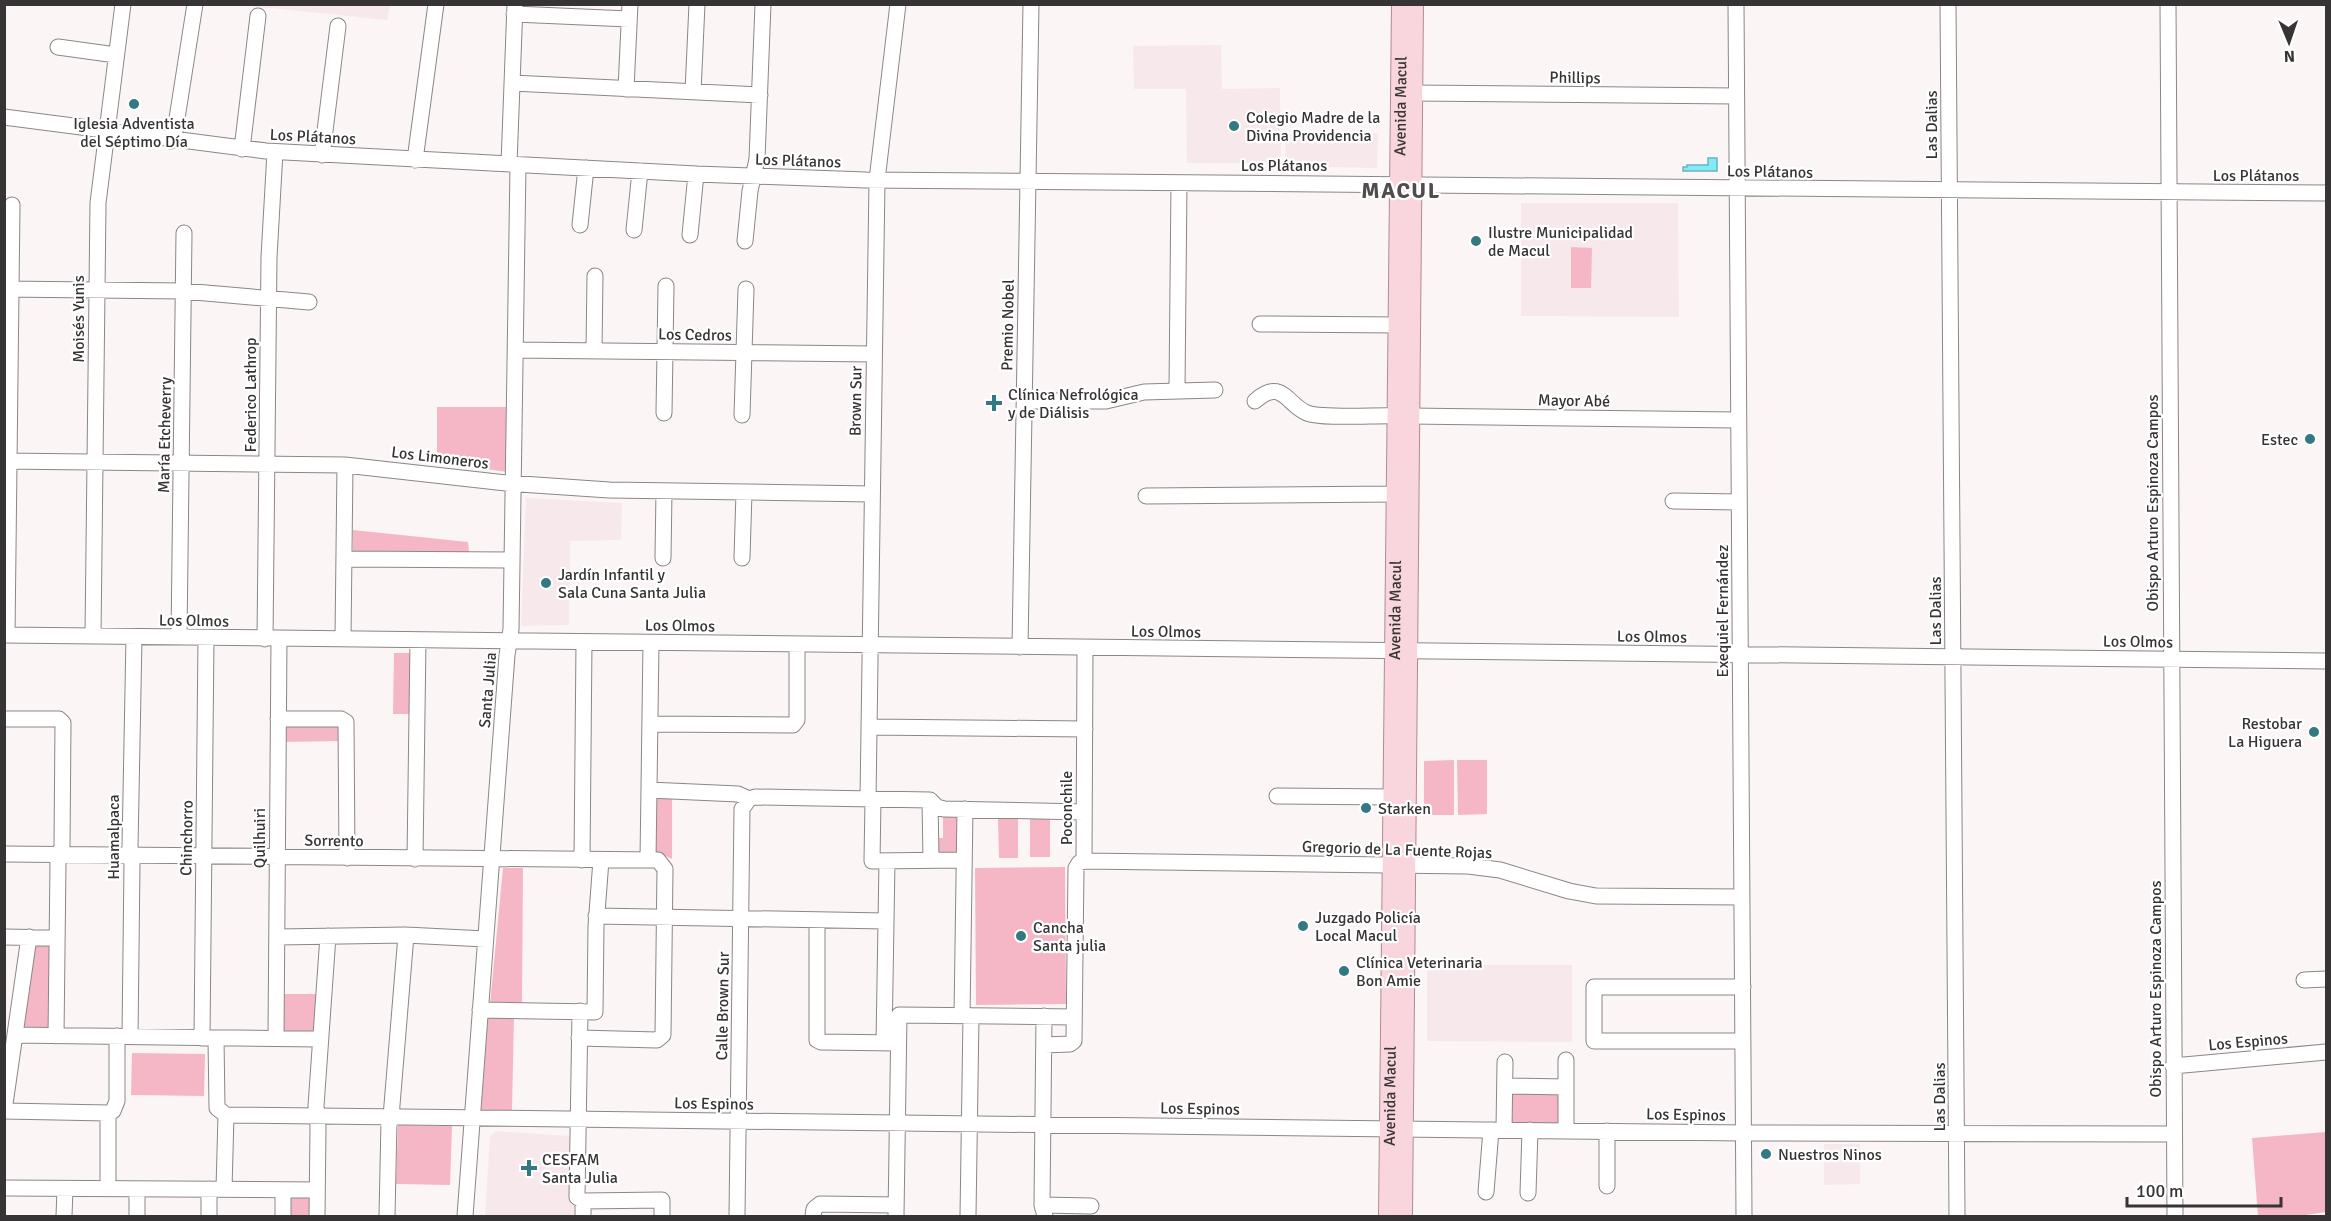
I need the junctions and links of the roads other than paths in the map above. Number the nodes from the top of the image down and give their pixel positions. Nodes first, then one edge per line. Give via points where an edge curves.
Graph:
1 (123, 4) edge
2 (195, 4) edge
3 (436, 4) edge
4 (697, 4) edge
5 (763, 4) edge
6 (898, 4) edge
7 (1031, 4) edge
8 (1401, 4) edge
9 (1414, 4) edge
10 (1736, 4) edge
11 (1948, 4) edge
12 (2168, 4) edge
13 (515, 9) edge
14 (629, 12) edge
15 (258, 16) dead end
16 (338, 26) dead end
17 (58, 47) dead end
18 (116, 55) junction
19 (512, 83) junction
20 (626, 89) junction
21 (693, 92) junction
22 (1414, 93) junction
23 (760, 95) junction
24 (1736, 96) junction
25 (4, 117) edge
26 (106, 131) junction
27 (171, 141) junction
28 (242, 149) junction
29 (275, 152) junction
30 (322, 155) junction
31 (416, 160) junction
32 (513, 164) junction
33 (586, 168) junction
34 (640, 171) junction
35 (696, 174) junction
36 (754, 176) junction
37 (877, 180) junction
38 (1028, 181) junction
39 (1179, 183) junction
40 (1406, 184) junction
41 (1737, 189) junction
42 (1950, 191) junction
43 (2169, 192) junction
44 (2326, 194) edge
45 (12, 206) dead end
46 (580, 225) dead end
47 (634, 230) dead end
48 (184, 233) dead end
49 (690, 236) dead end
50 (745, 241) dead end
51 (595, 276) dead end
52 (666, 286) dead end
53 (8, 289) edge
54 (746, 289) dead end
55 (96, 290) junction
56 (183, 291) junction
57 (269, 298) junction
58 (309, 302) dead end
59 (1260, 324) dead end
60 (1398, 325) junction
61 (515, 350) junction
62 (594, 351) junction
63 (665, 352) junction
64 (744, 353) junction
65 (874, 354) junction
66 (1177, 390) junction
67 (1215, 390) dead end
68 (1024, 401) junction
69 (1255, 401) dead end
70 (664, 413) dead end
71 (742, 415) dead end
72 (1403, 416) junction
73 (1738, 420) junction
74 (7, 461) edge
75 (95, 463) junction
76 (182, 463) junction
77 (268, 464) junction
78 (345, 465) junction
79 (513, 484) junction
80 (664, 491) junction
81 (744, 492) junction
82 (1403, 493) junction
83 (872, 494) junction
84 (1146, 496) dead end
85 (1673, 501) dead end
86 (1739, 502) junction
87 (663, 558) dead end
88 (742, 558) dead end
89 (344, 559) junction
90 (512, 560) junction
91 (6, 635) edge
92 (93, 636) junction
93 (134, 637) junction
94 (179, 638) junction
95 (206, 638) junction
96 (272, 639) junction
97 (343, 639) junction
98 (418, 640) junction
99 (509, 642) junction
100 (584, 642) junction
101 (651, 643) junction
102 (797, 645) junction
103 (869, 645) junction
104 (1020, 647) junction
105 (1085, 648) junction
106 (1401, 651) junction
107 (1740, 655) junction
108 (1953, 657) junction
109 (2171, 659) junction
110 (2326, 661) edge
111 (4, 719) edge
112 (278, 719) junction
113 (650, 724) junction
114 (869, 728) junction
115 (1085, 729) junction
116 (649, 790) junction
117 (1277, 796) dead end
118 (1394, 796) junction
119 (748, 799) junction
120 (871, 799) junction
121 (930, 800) junction
122 (965, 809) junction
123 (1084, 812) junction
124 (4, 854) edge
125 (60, 855) junction
126 (131, 856) junction
127 (204, 856) junction
128 (277, 857) junction
129 (347, 858) junction
130 (415, 859) junction
131 (491, 860) junction
132 (582, 860) junction
133 (601, 860) junction
134 (931, 860) junction
135 (964, 860) junction
136 (879, 861) junction
137 (1084, 861) junction
138 (655, 862) junction
139 (1400, 866) junction
140 (1742, 897) junction
141 (596, 916) junction
142 (665, 917) junction
143 (741, 918) junction
144 (817, 920) junction
145 (886, 921) junction
146 (406, 935) junction
147 (327, 936) junction
148 (4, 937) edge
149 (29, 937) junction
150 (277, 937) junction
151 (57, 938) junction
152 (485, 939) junction
153 (2304, 980) dead end
154 (2326, 980) edge
155 (1743, 987) junction
156 (480, 1010) junction
157 (587, 1012) junction
158 (966, 1016) junction
159 (1044, 1016) junction
160 (1074, 1017) junction
161 (15, 1035) junction
162 (56, 1036) junction
163 (123, 1036) junction
164 (209, 1038) junction
165 (276, 1038) junction
166 (579, 1038) junction
167 (320, 1039) junction
168 (1743, 1041) junction
169 (891, 1043) junction
170 (1044, 1045) junction
171 (2326, 1052) edge
172 (1566, 1060) dead end
173 (1505, 1062) dead end
174 (2173, 1066) junction
175 (1505, 1086) junction
176 (1566, 1087) junction
177 (4, 1111) edge
178 (108, 1113) junction
179 (226, 1115) junction
180 (317, 1116) junction
181 (391, 1117) junction
182 (472, 1118) junction
183 (578, 1119) junction
184 (738, 1121) junction
185 (897, 1123) junction
186 (969, 1124) junction
187 (1043, 1125) junction
188 (1397, 1129) junction
189 (1498, 1130) junction
190 (1530, 1130) junction
191 (1566, 1131) junction
192 (1607, 1131) junction
193 (1744, 1133) junction
194 (1957, 1134) junction
195 (2174, 1134) junction
196 (1607, 1185) dead end
197 (4, 1188) edge
198 (65, 1189) junction
199 (108, 1189) junction
200 (137, 1189) junction
201 (217, 1189) junction
202 (283, 1190) junction
203 (317, 1190) junction
204 (1486, 1192) dead end
205 (1528, 1193) dead end
206 (583, 1201) junction
207 (1091, 1206) dead end
208 (896, 1211) edge
209 (1044, 1211) edge
210 (64, 1216) edge
211 (137, 1216) edge
212 (209, 1216) edge
213 (283, 1216) edge
214 (317, 1216) edge
215 (387, 1216) edge
216 (465, 1216) edge
217 (583, 1216) edge
218 (662, 1216) edge
219 (737, 1216) edge
220 (813, 1216) edge
221 (968, 1216) edge
222 (1388, 1216) edge
223 (1403, 1216) edge
224 (1744, 1216) edge
225 (1957, 1216) edge
226 (2175, 1216) edge

1 - 18 street, Moisés Yunis
2 - 27 street
3 - 31 street
4 - 21 street
5 - 23 street
6 - 37 street, Brown Sur
7 - 38 street, Premio Nobel
8 - 40 main road, Avenida Macul
9 - 22 main road, Avenida Macul
10 - 24 street, Exequiel Fernández
11 - 42 street, Las Dalias
12 - 43 street, Obispo Arturo Espinoza Campos
13 - 14 street
13 - 19 street, Santa Julia
14 - 20 street
15 - 28 street
16 - 30 street
17 - 18 street
18 - 26 street, Moisés Yunis
19 - 20 street
19 - 32 street, Santa Julia
20 - 21 street
21 - 23 street
22 - 24 street, Phillips
22 - 40 main road, Avenida Macul
23 - 36 street
24 - 41 street, Exequiel Fernández
25 - 26 street, Los Plátanos
26 - 27 street, Los Plátanos
26 - 55 street, Moisés Yunis via 98,203
27 - 28 street, Los Plátanos
28 - 29 street, Los Plátanos
29 - 30 street, Los Plátanos
29 - 57 street, Federico Lathrop
30 - 31 street, Los Plátanos
31 - 32 street, Los Plátanos
32 - 33 street, Los Plátanos
32 - 61 street, Santa Julia
33 - 34 street, Los Plátanos
33 - 46 street
34 - 35 street, Los Plátanos
34 - 47 street
35 - 36 street, Los Plátanos
35 - 49 street
36 - 37 street, Los Plátanos
36 - 50 street
37 - 38 street, Los Plátanos
37 - 65 street, Brown Sur
38 - 39 street, Los Plátanos
38 - 68 street, Premio Nobel
39 - 40 street, Los Plátanos
39 - 66 street
40 - 41 street, Los Plátanos
40 - 60 main road, Avenida Macul
40 - 72 main road, Avenida Macul
41 - 42 street, Los Plátanos
41 - 73 street, Exequiel Fernández
42 - 43 street, Los Plátanos
42 - 108 street, Las Dalias
43 - 44 street, Los Plátanos
43 - 109 street, Obispo Arturo Espinoza Campos
45 - 53 street
48 - 56 street, María Etcheverry
51 - 62 street
52 - 63 street
53 - 55 street
53 - 74 street
54 - 64 street
55 - 56 street
55 - 75 street, Moisés Yunis
56 - 57 street
56 - 76 street, María Etcheverry
57 - 58 street
57 - 77 street, Federico Lathrop
59 - 60 street
60 - 72 main road, Avenida Macul
61 - 62 street, Los Cedros
61 - 79 street, Santa Julia
62 - 63 street, Los Cedros
63 - 64 street, Los Cedros
63 - 70 street
64 - 65 street, Los Cedros
64 - 71 street
65 - 83 street, Brown Sur
66 - 67 street
66 - 68 street via 1144,392 1106,401
68 - 104 street, Premio Nobel
69 - 72 street, Mayor Abé via 1272,392 1281,393 1301,409 1317,415
72 - 73 street, Mayor Abé
72 - 82 main road, Avenida Macul
73 - 86 street, Exequiel Fernández
74 - 75 street, Los Limoneros
74 - 91 street
75 - 76 street, Los Limoneros
75 - 92 street, Moisés Yunis
76 - 77 street, Los Limoneros
76 - 94 street, María Etcheverry
77 - 78 street, Los Limoneros
77 - 96 street, Federico Lathrop
78 - 79 street, Los Limoneros
78 - 89 street
79 - 80 street, Los Limoneros
79 - 90 street, Santa Julia
80 - 81 street, Los Limoneros
80 - 87 street
81 - 83 street, Los Limoneros
81 - 88 street
82 - 84 street
82 - 106 main road, Avenida Macul
83 - 103 street, Brown Sur
85 - 86 street
86 - 107 street, Exequiel Fernández
89 - 90 street
89 - 97 street
90 - 99 street, Santa Julia
91 - 92 street, Los Olmos
92 - 93 street, Los Olmos
93 - 94 street, Los Olmos
93 - 126 street, Huamalpaca
94 - 95 street, Los Olmos
95 - 96 street, Los Olmos
95 - 127 street, Chinchorro
96 - 97 street, Los Olmos
96 - 112 street, Quilhuiri
97 - 98 street, Los Olmos
98 - 99 street, Los Olmos
98 - 130 street
99 - 100 street, Los Olmos
99 - 131 street, Santa Julia
100 - 101 street, Los Olmos
100 - 132 street
101 - 102 street, Los Olmos
101 - 113 street
102 - 103 street, Los Olmos
102 - 113 street via 797,717 793,725
103 - 104 street, Los Olmos
103 - 114 street, Brown Sur
104 - 105 street, Los Olmos
105 - 106 street, Los Olmos
105 - 115 street, Poconchile
106 - 107 street, Los Olmos
106 - 118 main road, Avenida Macul
106 - 139 main road, Avenida Macul
107 - 108 street, Los Olmos
107 - 140 street, Exequiel Fernández
108 - 109 street, Los Olmos
108 - 194 street, Las Dalias
109 - 110 street, Los Olmos
109 - 174 street, Obispo Arturo Espinoza Campos
111 - 125 street via 62,721
112 - 128 street, Quilhuiri
112 - 129 street via 346,722
113 - 116 street
114 - 115 street
114 - 120 street, Brown Sur
115 - 123 street, Poconchile
116 - 119 street via 738,794
116 - 138 street
117 - 118 street
118 - 139 main road, Avenida Macul
119 - 120 street
119 - 143 street, Calle Brown Sur via 742,809
120 - 121 street
120 - 136 street, Brown Sur
121 - 122 street via 940,808
121 - 134 street
122 - 123 street
122 - 135 street
123 - 137 street, Poconchile
124 - 125 street, Sorrento
125 - 126 street, Sorrento
125 - 151 street
126 - 127 street, Sorrento
126 - 163 street, Huamalpaca
127 - 128 street, Sorrento
127 - 164 street, Chinchorro
128 - 129 street, Sorrento
128 - 150 street, Quilhuiri
129 - 130 street, Sorrento
130 - 131 street, Sorrento
131 - 132 street, Sorrento
131 - 152 street, Santa Julia
132 - 133 street, Sorrento
133 - 138 street, Sorrento
133 - 141 street
134 - 135 street
134 - 136 street
135 - 158 street
136 - 145 street, Brown Sur
137 - 139 street, Gregorio de La Fuente Rojas
137 - 160 street, Poconchile via 1076,868
138 - 142 street via 665,869
139 - 140 street, Gregorio de La Fuente Rojas via 1484,867 1596,896
139 - 188 main road, Avenida Macul
140 - 155 street, Exequiel Fernández
141 - 142 street
141 - 157 street
142 - 143 street
142 - 166 street via 662,1038
143 - 144 street
143 - 184 street, Calle Brown Sur
144 - 145 street
144 - 169 street via 816,1040
145 - 169 street, Brown Sur
146 - 147 street
146 - 152 street
146 - 181 street
147 - 150 street
147 - 167 street
148 - 149 street
149 - 151 street
149 - 161 street
150 - 165 street, Quilhuiri
151 - 162 street
152 - 156 street, Santa Julia
153 - 154 street
155 - 168 street, Exequiel Fernández
155 - 168 street via 1594,987 1594,1041
156 - 157 street
156 - 182 street, Santa Julia
157 - 166 street
158 - 159 street, Brown Sur
158 - 169 street, Brown Sur via 899,1015
158 - 186 street
159 - 160 street, Brown Sur
159 - 170 street
160 - 170 street, Poconchile via 1072,1043
161 - 162 street
161 - 177 street
162 - 163 street
163 - 164 street
163 - 178 street, Huamalpaca via 117,1101
164 - 165 street
164 - 179 street, Chinchorro via 217,1108
165 - 167 street
166 - 183 street
167 - 180 street
168 - 193 street, Exequiel Fernández
169 - 185 street, Brown Sur
170 - 187 street
171 - 174 street, Los Espinos
172 - 176 street
173 - 175 street
174 - 195 street, Obispo Arturo Espinoza Campos
175 - 176 street
175 - 189 street
176 - 191 street
177 - 178 street
178 - 199 street, Huamalpaca
179 - 180 street, Los Espinos
179 - 201 street, Chinchorro
180 - 181 street, Los Espinos
180 - 203 street
181 - 182 street, Los Espinos
181 - 215 street
182 - 183 street, Los Espinos
182 - 216 street, Santa Julia
183 - 184 street, Los Espinos
183 - 206 street via 576,1195
184 - 185 street, Los Espinos
184 - 219 street, Calle Brown Sur
185 - 186 street, Los Espinos
185 - 208 street, Brown Sur
186 - 187 street, Los Espinos
186 - 221 street
187 - 188 street, Los Espinos
187 - 209 street
188 - 189 street, Los Espinos
188 - 222 main road, Avenida Macul
188 - 223 main road, Avenida Macul
189 - 190 street, Los Espinos
189 - 204 street
190 - 191 street, Los Espinos
190 - 205 street
191 - 192 street, Los Espinos
192 - 193 street, Los Espinos
192 - 196 street
193 - 194 street, Los Espinos
193 - 224 street, Exequiel Fernández
194 - 195 street, Los Espinos
194 - 225 street, Las Dalias
195 - 226 street, Obispo Arturo Espinoza Campos
197 - 198 street
198 - 199 street
198 - 210 street
199 - 200 street
200 - 201 street
200 - 211 street
201 - 202 street
201 - 212 street, Chinchorro
202 - 203 street
202 - 213 street
203 - 214 street
206 - 217 street
206 - 218 street via 662,1200
207 - 209 street
208 - 220 street via 820,1204

